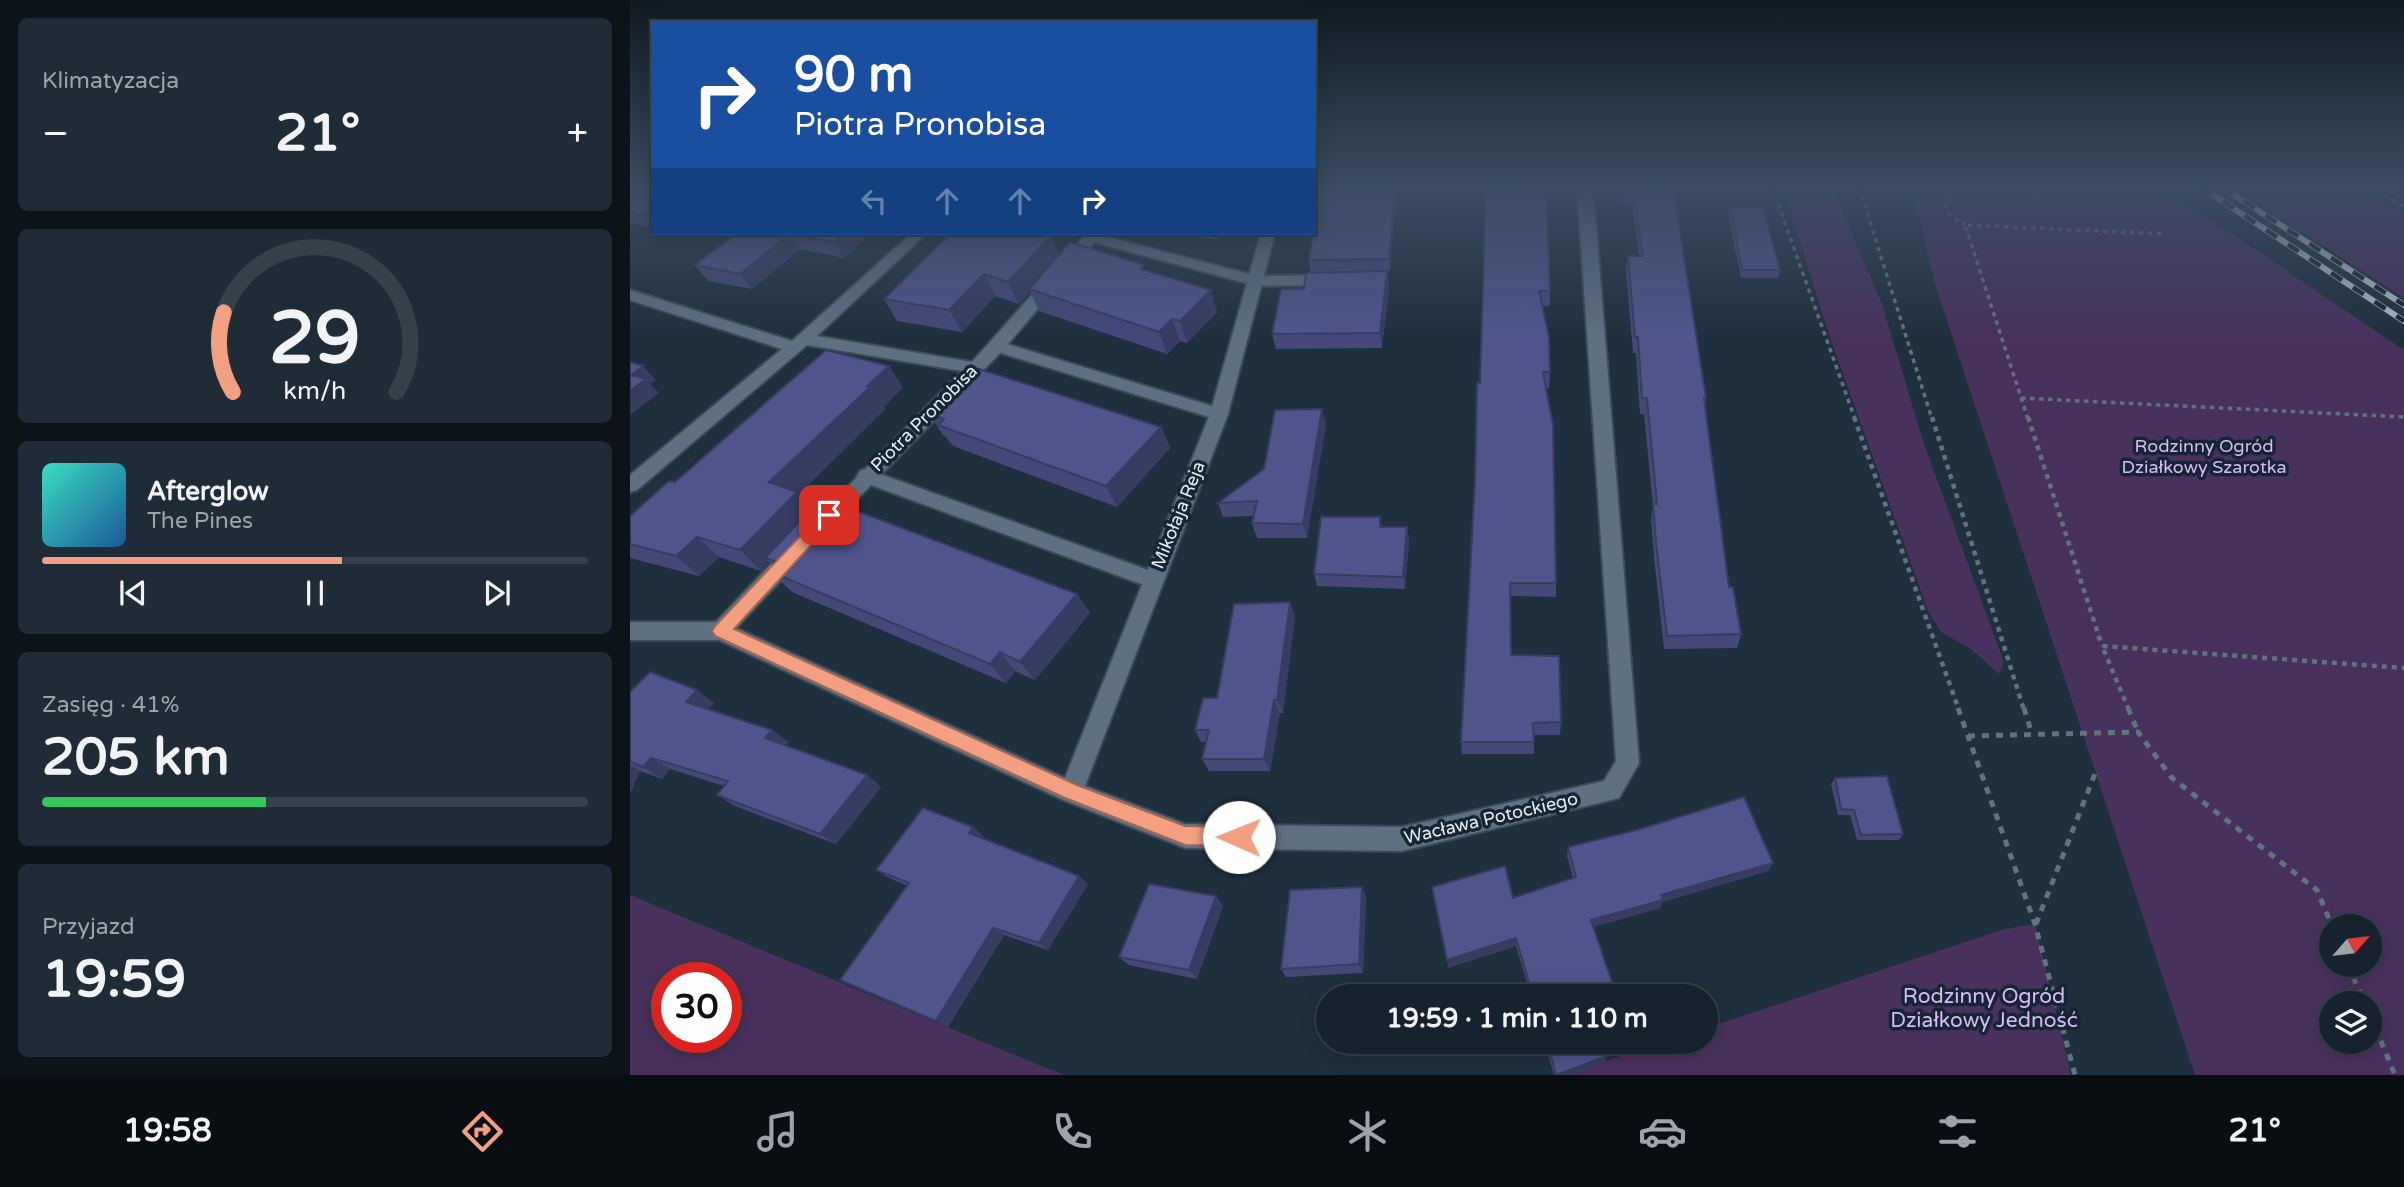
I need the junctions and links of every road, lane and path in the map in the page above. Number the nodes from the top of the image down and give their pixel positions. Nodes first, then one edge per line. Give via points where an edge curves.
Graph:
1 (915, 237) edge
2 (1091, 237) edge
3 (1101, 237) edge
4 (1267, 237) edge
5 (1590, 237) edge
6 (1790, 237) edge
7 (1875, 237) edge
8 (1969, 237) edge
9 (1352, 279) edge
10 (1256, 281) junction
11 (630, 295) edge
12 (799, 343) junction
13 (997, 346) junction
14 (975, 368) junction
15 (2021, 398) junction
16 (1219, 414) junction
17 (2404, 417) edge
18 (866, 476) junction
19 (630, 485) edge
20 (1152, 580) junction
21 (630, 631) edge
22 (721, 631) junction
23 (2102, 646) junction
24 (2404, 668) edge
25 (2138, 732) junction
26 (2032, 734) junction
27 (1968, 736) junction
28 (2096, 771) dead end
29 (1071, 792) junction
30 (2327, 914) edge
31 (2035, 924) junction
32 (2382, 1044) edge
33 (2075, 1075) edge
34 (2395, 1075) edge

1 - 12 street
2 - 13 street, Piotra Pronobisa
3 - 10 street
4 - 10 street, Mikołaja Reja
5 - 29 street, Wacława Potockiego via 1628,763 1611,790 1402,839 1185,836
6 - 27 path
7 - 26 path
8 - 15 path
9 - 10 street
10 - 16 street, Mikołaja Reja
11 - 12 street
12 - 14 street
12 - 19 street
13 - 14 street, Piotra Pronobisa
13 - 16 street
14 - 18 street, Piotra Pronobisa
15 - 17 path
15 - 23 path
16 - 20 street, Mikołaja Reja
18 - 20 street
18 - 22 street, Piotra Pronobisa
20 - 29 street, Mikołaja Reja
21 - 22 street
22 - 29 street, Wacława Potockiego
23 - 24 path
23 - 25 path
25 - 26 path
25 - 30 path via 2172,778 2317,890
26 - 27 path
27 - 31 path
28 - 31 path
31 - 33 path
32 - 34 path

